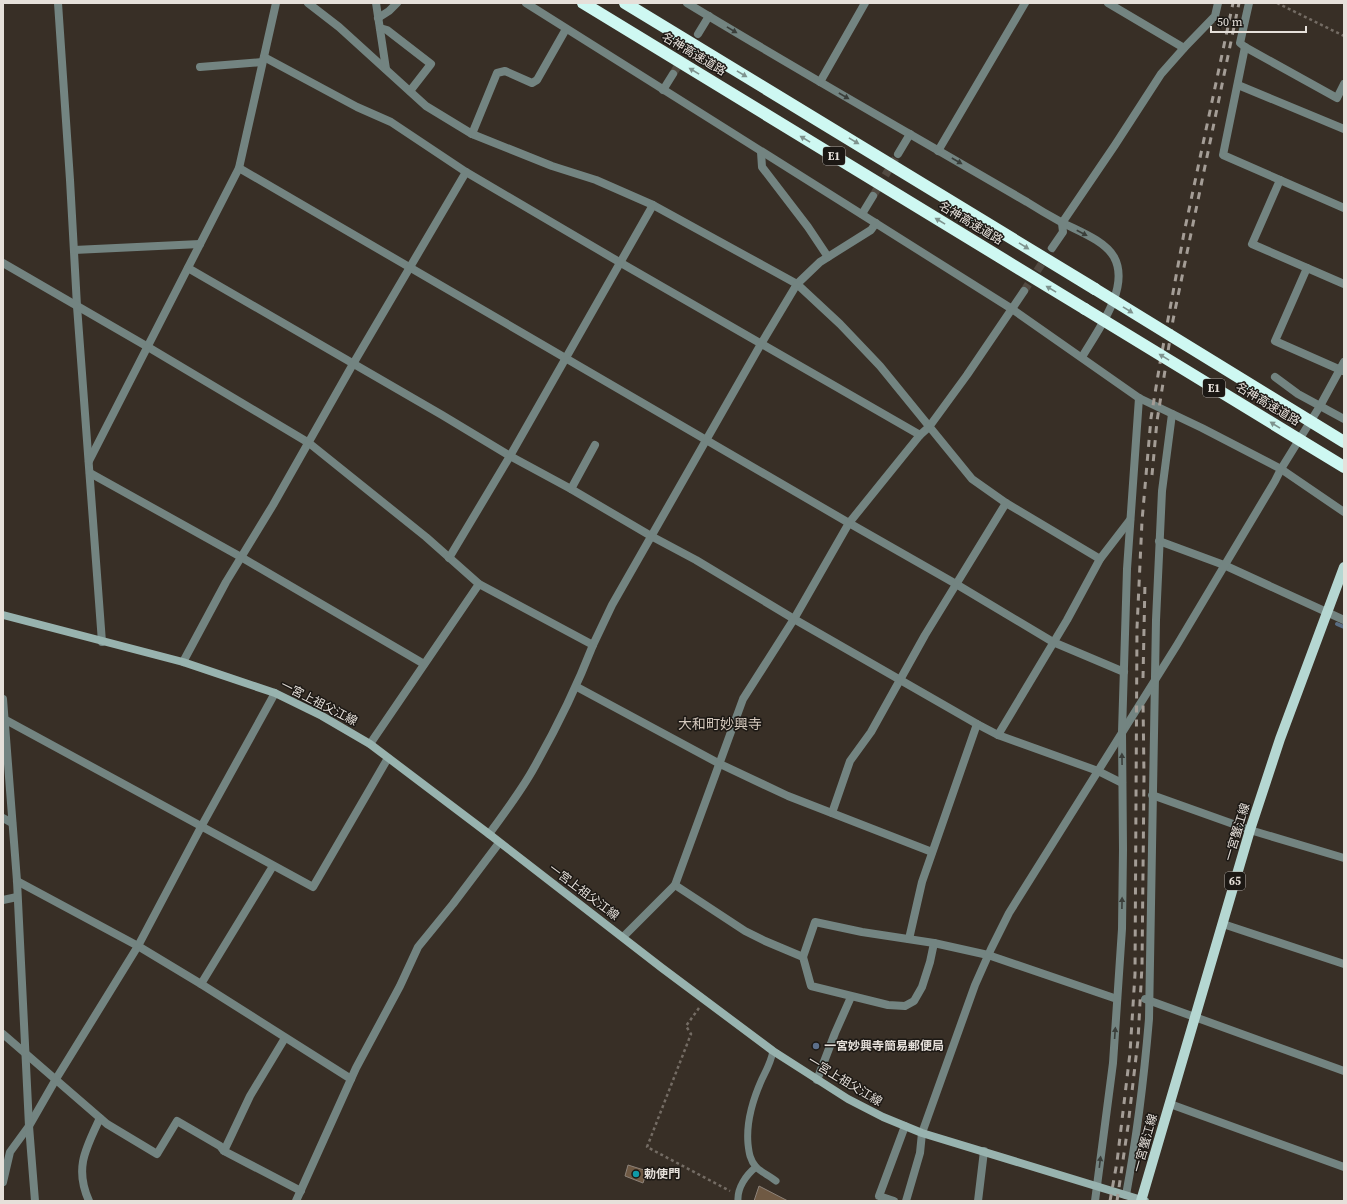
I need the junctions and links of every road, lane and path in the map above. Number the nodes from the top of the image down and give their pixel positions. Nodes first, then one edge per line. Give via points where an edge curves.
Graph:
1 (58, 3) edge
2 (276, 3) edge
3 (308, 3) edge
4 (376, 3) edge
5 (397, 3) edge
6 (526, 3) edge
7 (583, 3) edge
8 (625, 3) edge
9 (687, 3) edge
10 (865, 3) edge
11 (1026, 3) edge
12 (1108, 3) edge
13 (1218, 3) edge
14 (1249, 3) edge
15 (1277, 3) edge
16 (709, 16) junction
17 (378, 18) junction
18 (380, 28) junction
19 (566, 29) junction
20 (698, 34) tunnel mouth
21 (1344, 36) edge
22 (1245, 47) junction
23 (1184, 48) junction
24 (263, 59) junction
25 (200, 67) dead end
26 (386, 69) junction
27 (673, 74) tunnel mouth
28 (820, 82) junction
29 (1344, 84) edge
30 (1238, 85) junction
31 (663, 90) junction
32 (410, 91) junction
33 (1344, 129) edge
34 (472, 134) junction
35 (910, 134) junction
36 (938, 151) junction
37 (761, 152) junction
38 (898, 154) tunnel mouth
39 (239, 168) junction
40 (466, 172) junction
41 (1280, 180) junction
42 (873, 196) tunnel mouth
43 (653, 206) junction
44 (1344, 208) edge
45 (862, 214) junction
46 (876, 223) junction
47 (1062, 223) junction
48 (200, 244) junction
49 (1052, 248) tunnel mouth
50 (74, 250) junction
51 (828, 257) junction
52 (3, 263) edge
53 (620, 263) junction
54 (188, 268) junction
55 (409, 268) junction
56 (1307, 268) junction
57 (797, 284) junction
58 (1344, 284) edge
59 (1024, 291) tunnel mouth
60 (77, 306) junction
61 (1012, 309) junction
62 (761, 344) junction
63 (148, 347) junction
64 (1082, 357) junction
65 (564, 358) junction
66 (353, 364) junction
67 (1343, 368) edge
68 (1275, 376) dead end
69 (1139, 398) junction
70 (1320, 406) junction
71 (1172, 414) junction
72 (1344, 419) edge
73 (929, 427) junction
74 (920, 435) junction
75 (707, 441) junction
76 (1344, 442) edge
77 (309, 443) junction
78 (595, 445) dead end
79 (510, 456) junction
80 (89, 462) junction
81 (1344, 467) edge
82 (1281, 469) junction
83 (90, 472) junction
84 (570, 489) junction
85 (1006, 503) junction
86 (1344, 512) edge
87 (1130, 519) junction
88 (849, 524) junction
89 (651, 536) junction
90 (1159, 541) junction
91 (241, 557) junction
92 (449, 558) junction
93 (1100, 559) junction
94 (1224, 565) junction
95 (1344, 567) edge
96 (479, 584) junction
97 (956, 584) junction
98 (1327, 612) junction
99 (3, 616) edge
100 (794, 619) junction
101 (1344, 620) edge
102 (102, 642) junction
103 (1053, 642) junction
104 (593, 645) junction
105 (183, 662) junction
106 (424, 664) junction
107 (1124, 672) junction
108 (1155, 679) junction
109 (900, 680) junction
110 (577, 687) junction
111 (275, 693) junction
112 (3, 699) edge
113 (4, 717) edge
114 (977, 724) junction
115 (1122, 732) junction
116 (998, 735) junction
117 (370, 744) junction
118 (388, 758) junction
119 (720, 764) junction
120 (1098, 771) junction
121 (1122, 783) junction
122 (1152, 795) junction
123 (832, 813) junction
124 (3, 818) edge
125 (12, 823) junction
126 (201, 827) junction
127 (1250, 830) junction
128 (489, 834) junction
129 (499, 843) junction
130 (932, 852) junction
131 (1344, 858) edge
132 (273, 866) junction
133 (17, 881) junction
134 (675, 885) junction
135 (18, 897) junction
136 (3, 900) edge
137 (1223, 924) junction
138 (623, 937) junction
139 (909, 939) junction
140 (934, 943) junction
141 (138, 946) junction
142 (988, 955) junction
143 (803, 957) junction
144 (1344, 964) edge
145 (201, 984) junction
146 (851, 997) junction
147 (1117, 999) junction
148 (705, 1000) junction
149 (1147, 1000) junction
150 (1195, 1016) junction
151 (3, 1034) edge
152 (285, 1038) junction
153 (773, 1051) junction
154 (25, 1054) junction
155 (1344, 1071) edge
156 (56, 1079) junction
157 (352, 1080) junction
158 (817, 1080) junction
159 (1170, 1104) junction
160 (100, 1118) junction
161 (29, 1126) junction
162 (905, 1126) junction
163 (922, 1133) junction
164 (6, 1151) edge
165 (224, 1151) junction
166 (984, 1151) junction
167 (756, 1167) junction
168 (1344, 1167) edge
169 (776, 1180) dead end
170 (3, 1182) edge
171 (1098, 1186) junction
172 (301, 1191) junction
173 (1126, 1195) junction
174 (738, 1198) edge
175 (878, 1198) edge
176 (35, 1201) edge
177 (90, 1201) edge
178 (296, 1201) edge
179 (894, 1201) edge
180 (906, 1201) edge
181 (978, 1201) edge
182 (1095, 1201) edge
183 (1143, 1201) edge

1 - 50 street
2 - 24 street
3 - 26 street
4 - 17 street
5 - 17 street
6 - 19 street
81 -> 7 highway, 名神高速道路 / E1, bridge
8 -> 76 highway, 名神高速道路 / E1, bridge
9 - 16 street
10 - 28 street
11 - 36 street
12 - 23 street
13 - 23 street via 1215,16
14 - 22 street via 1240,43
15 - 21 path
16 - 20 street
16 -> 28 street
17 - 18 street
18 - 26 street
18 - 32 street via 387,30 431,64
19 - 31 street
19 - 34 street via 537,80 532,83 505,71 497,73
22 - 29 street via 1337,98
22 - 30 street
23 - 47 street via 1161,74
24 - 25 street
24 - 39 street
24 - 40 street via 391,122
26 - 32 street
27 - 31 street
28 -> 35 street
30 - 33 street
30 - 41 street via 1223,155
31 - 37 street
32 - 34 street via 426,106
34 - 43 street via 552,166 596,180
35 - 36 street
35 - 38 street
36 -> 47 street
37 - 45 street
37 - 51 street via 762,167
39 - 48 street
39 - 55 street
40 - 53 street
40 - 55 street
41 - 44 street
41 - 56 street via 1252,244
42 - 45 street
43 - 53 street
43 - 57 street
45 - 46 street
46 - 51 street via 871,230
46 - 61 street
47 - 49 street via 1063,232
47 -> 64 street via 1106,247 1114,257 1119,270 1112,307
48 - 50 street
48 - 54 street
50 - 60 street
51 - 57 street
52 - 60 street
53 - 62 street
53 - 65 street
54 - 63 street
54 - 66 street
55 - 65 street
55 - 66 street
56 - 58 street
56 - 67 street via 1275,342
57 - 62 street
57 - 73 street via 880,366
59 - 61 street
60 - 63 street
60 - 80 street
61 - 64 street
61 - 73 street
62 - 74 street
62 - 75 street
63 - 77 street
63 - 80 street
64 - 69 street
65 - 75 street
65 - 79 street
66 - 77 street
66 - 79 street
67 - 70 street
68 - 70 street via 1298,394
69 - 71 street
69 - 87 street
70 - 72 street
70 - 82 street
71 - 82 street
71 - 90 street via 1162,491
73 - 74 street
73 - 85 street via 972,479
74 - 88 street
75 - 88 street
75 - 89 street
77 - 91 street
77 - 92 street
78 - 84 street
79 - 84 street
79 - 92 street
80 - 83 street
82 - 86 street
82 - 94 street
83 - 91 street
83 - 102 street
84 - 89 street
85 - 93 street
85 - 97 street
87 - 93 street
87 - 107 street
88 - 97 street
88 - 100 street
89 - 100 street
89 - 104 street via 612,605
90 - 94 street
90 - 108 street
91 - 105 street
91 - 106 street
92 - 96 street
93 - 103 street
94 - 98 street
94 - 108 street
95 - 98 main road, 一宮蟹江線 / 65
96 - 104 street
96 - 106 street
97 - 103 street
97 - 109 street
98 - 101 street
98 - 127 main road, 一宮蟹江線 / 65 via 1280,739
99 - 102 main road, 一宮上祖父江線
100 - 109 street
100 - 119 street via 743,699
102 - 105 main road, 一宮上祖父江線
103 - 107 street
103 - 116 street
104 - 110 street
105 - 111 main road, 一宮上祖父江線
106 - 117 street
107 - 115 street
108 - 115 street
108 - 122 street
109 - 114 street
109 - 123 street via 871,732 850,761
110 - 119 street
110 - 128 street via 535,766
111 - 117 main road, 一宮上祖父江線
111 - 126 street
112 - 113 street
113 - 125 street
113 - 126 street
114 - 116 street
114 - 130 street
115 - 120 street
121 -> 115 street
116 - 120 street
117 - 118 main road, 一宮上祖父江線
118 - 128 main road, 一宮上祖父江線
118 - 132 street via 313,887
119 - 123 street via 788,796
119 - 134 street
120 - 121 street
120 - 142 street via 1009,913
147 -> 121 street via 1122,929
122 - 127 street
122 - 149 street
123 - 130 street
124 - 125 street
125 - 133 street
126 - 132 street
126 - 141 street
127 - 131 street
127 - 137 main road, 一宮蟹江線 / 65
128 - 129 main road, 一宮上祖父江線
129 - 138 main road, 一宮上祖父江線
129 - 157 street via 418,947
130 - 139 street via 922,882
132 - 145 street
133 - 135 street
133 - 141 street
134 - 138 street
134 - 143 street via 745,931
135 - 136 street
135 - 154 street
137 - 144 street
137 - 150 main road, 一宮蟹江線 / 65
138 - 148 main road, 一宮上祖父江線
139 - 140 street
139 - 143 street via 815,922
140 - 142 street
140 - 146 street via 922,987 914,1001 905,1006 888,1006
141 - 145 street
141 - 156 street
142 - 147 street
142 - 163 street
143 - 146 street via 811,986
145 - 152 street
146 - 158 street
171 -> 147 street via 1113,1063
148 - 153 main road, 一宮上祖父江線
148 - 174 path via 686,1026 691,1034 647,1147
149 - 150 street
149 - 173 street via 1143,1085
150 - 155 street
150 - 159 main road, 一宮蟹江線 / 65
151 - 154 street
152 - 157 street
152 - 165 street via 250,1096
153 - 158 main road, 一宮上祖父江線
153 - 167 lane via 749,1118 749,1156
154 - 156 street
154 - 161 street
156 - 160 street
156 - 161 street
157 - 172 street
158 - 162 main road, 一宮上祖父江線 via 882,1117
159 - 168 street
159 - 183 main road, 一宮蟹江線 / 65
160 - 165 street via 157,1154 177,1121 220,1146
160 - 177 street via 85,1150 82,1168 83,1188
161 - 164 street
161 - 176 street
162 - 163 main road, 一宮上祖父江線
162 - 175 street
163 - 166 main road, 一宮上祖父江線
163 - 180 street via 920,1153
164 - 170 street
165 - 172 street
166 - 171 main road, 一宮上祖父江線
166 - 181 street
167 - 169 lane
167 - 174 lane via 743,1181
171 - 173 main road, 一宮上祖父江線
171 - 182 street
172 - 178 street
173 - 183 main road, 一宮上祖父江線
175 - 179 street

